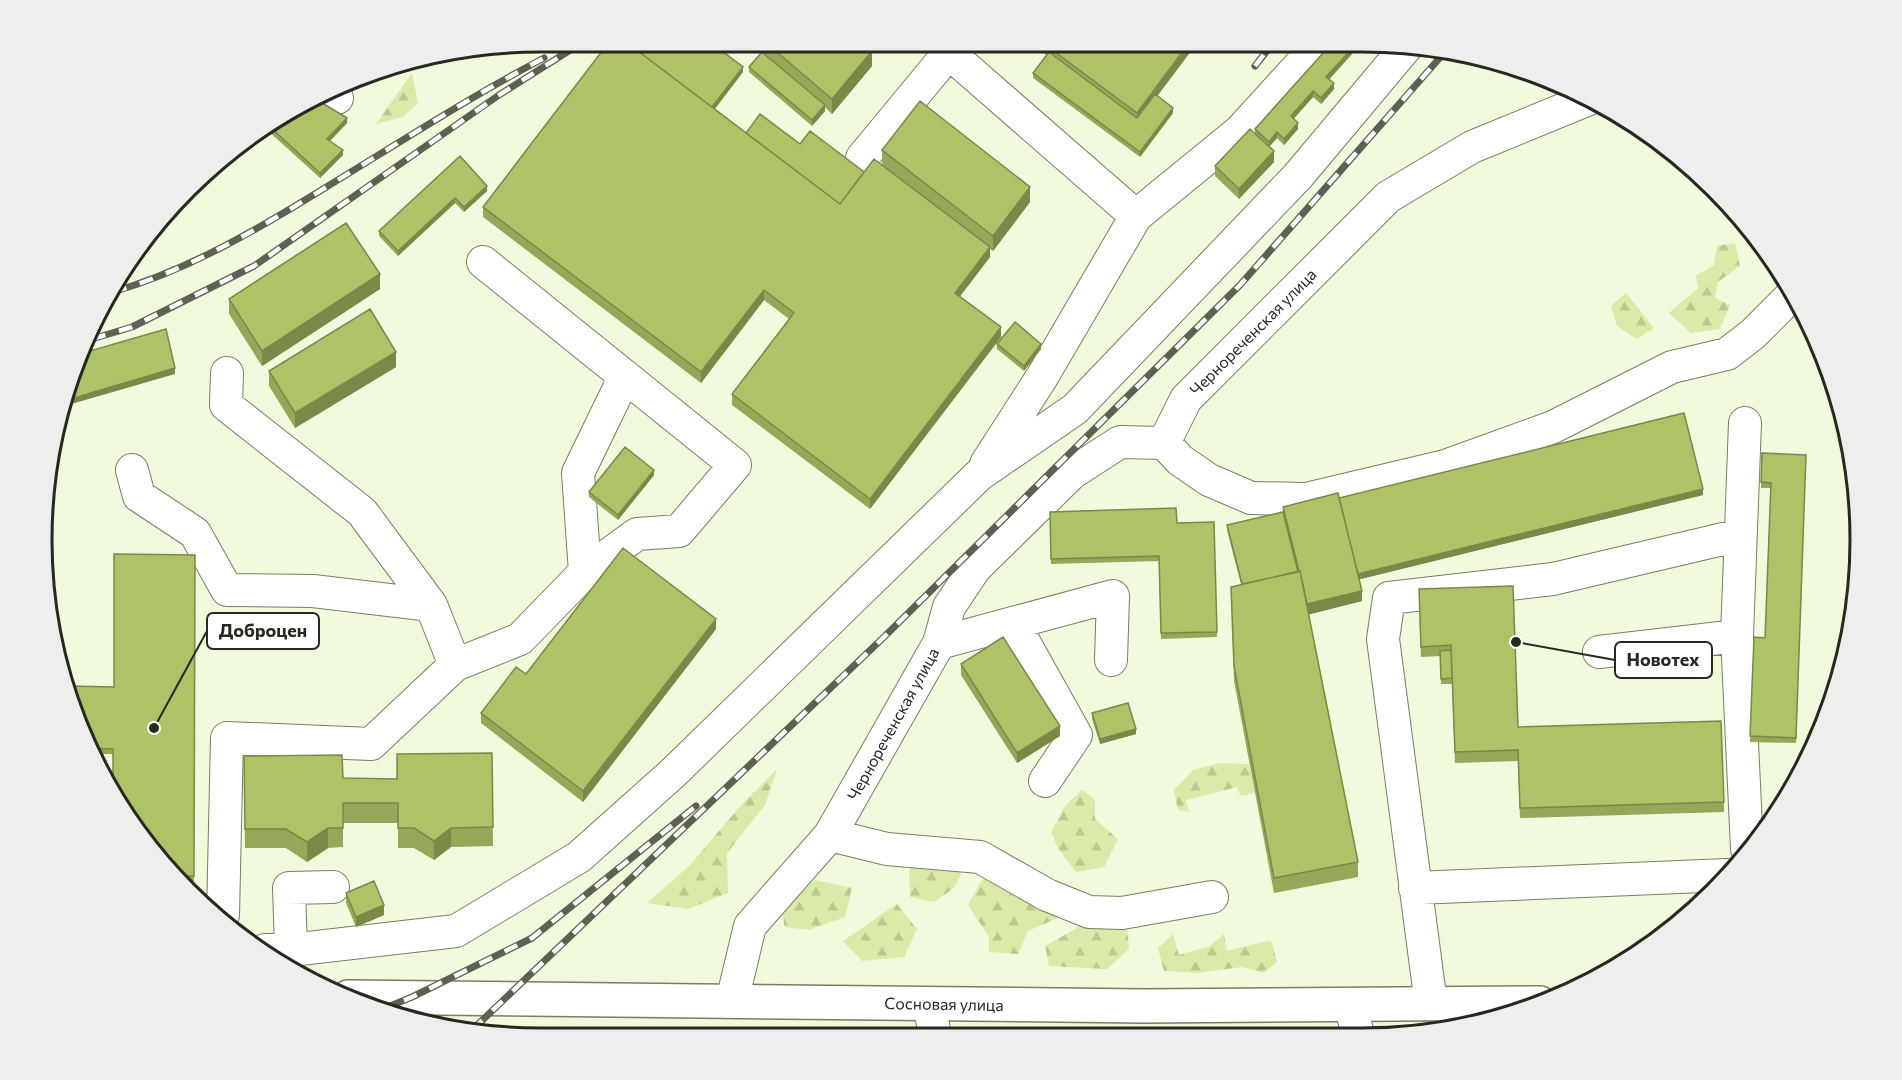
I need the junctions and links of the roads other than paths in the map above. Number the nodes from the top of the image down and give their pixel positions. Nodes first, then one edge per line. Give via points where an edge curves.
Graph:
1 (950, 52) edge
2 (957, 52) edge
3 (1312, 52) edge
4 (1400, 55) edge
5 (1579, 103) edge
6 (862, 158) dead end
7 (1136, 216) junction
8 (483, 262) dead end
9 (1786, 300) edge
10 (227, 373) dead end
11 (625, 376) junction
12 (1745, 423) dead end
13 (1164, 443) junction
14 (132, 470) dead end
15 (979, 475) junction
16 (1740, 535) junction
17 (585, 572) junction
18 (431, 604) junction
19 (1014, 624) junction
20 (1737, 636) junction
21 (939, 643) junction
22 (1599, 652) dead end
23 (1111, 660) dead end
24 (455, 665) junction
25 (1045, 781) dead end
26 (830, 835) junction
27 (1747, 840) edge
28 (1716, 875) edge
29 (333, 886) dead end
30 (1415, 888) junction
31 (1212, 897) dead end
32 (223, 910) edge
33 (278, 950) edge
34 (371, 997) edge
35 (732, 1001) junction
36 (1515, 1003) edge
37 (929, 1004) junction
38 (1431, 1004) junction
39 (1354, 1019) edge
40 (933, 1028) edge

1 - 6 street
2 - 7 street
3 - 7 street via 1240,130
4 - 15 street via 1298,176 1075,410
5 - 13 street, Чернореченская улица via 1472,147 1388,197 1186,399
7 - 15 street via 1042,377
8 - 11 street
9 - 13 street via 1727,354 1672,367 1554,427 1433,468 1306,498 1251,498 1209,480 1179,460
10 - 18 street via 226,405 362,512
11 - 17 street via 578,473
11 - 17 street via 735,465 679,531 638,534
12 - 16 street
13 - 21 street, Чернореченская улица via 1120,442 1072,473 975,568 950,607
14 - 18 street via 139,496 195,533 227,590 313,591
15 - 33 street via 673,773 579,857 456,931
16 - 20 street
16 - 30 street via 1553,579 1389,598 1383,639
17 - 24 street via 520,639
18 - 24 street
19 - 21 street
19 - 23 street via 1113,596
19 - 25 street via 1076,735
20 - 22 street
20 - 27 street
21 - 26 street, Чернореченская улица
24 - 32 street via 370,744 227,738
26 - 31 street via 887,849 980,857 1089,912 1122,914
26 - 35 street, Чернореченская улица via 750,926
28 - 30 street
29 - 33 street via 289,888
30 - 38 street
34 - 35 main road, Сосновая улица
35 - 37 main road, Сосновая улица
36 - 38 main road, Сосновая улица
37 - 39 main road, Сосновая улица
37 - 40 street
38 - 39 main road, Сосновая улица

